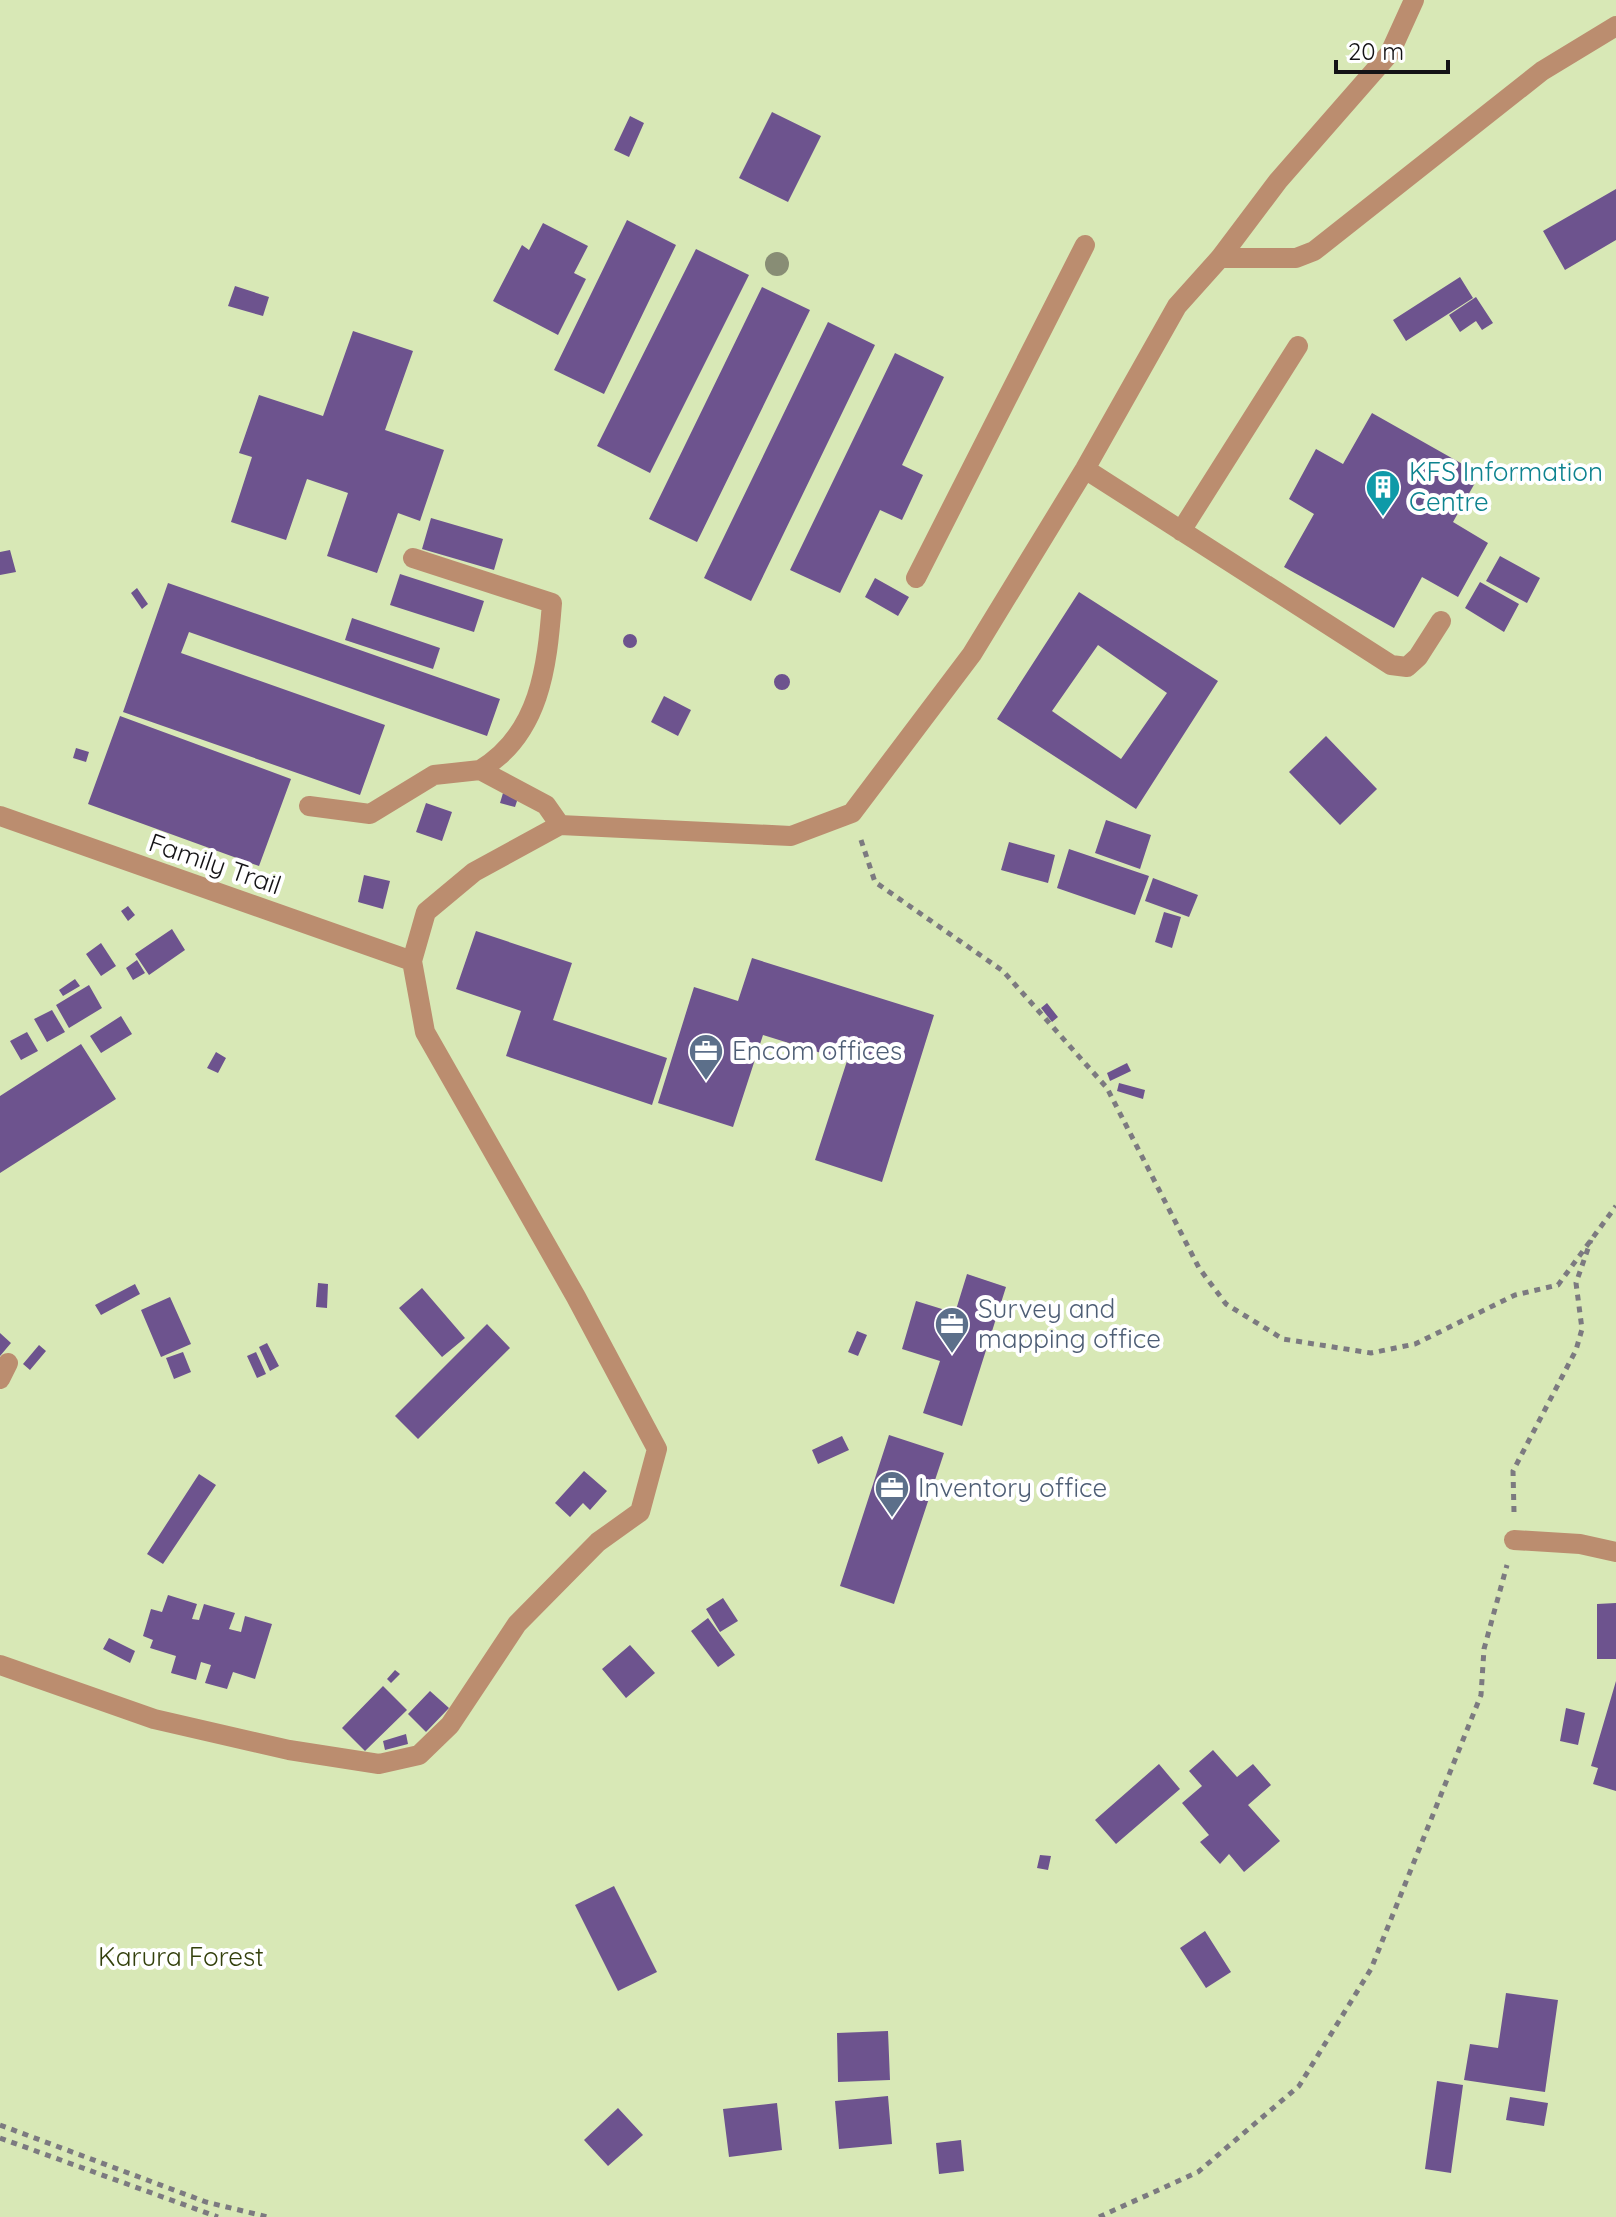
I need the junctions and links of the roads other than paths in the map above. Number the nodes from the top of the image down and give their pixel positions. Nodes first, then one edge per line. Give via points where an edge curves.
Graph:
1 (1414, 0) edge
2 (1616, 26) edge
3 (1085, 245) dead end
4 (1220, 258) junction
5 (1298, 346) dead end
6 (1085, 469) junction
7 (1181, 531) junction
8 (413, 558) dead end
9 (916, 578) dead end
10 (1441, 621) dead end
11 (480, 770) junction
12 (309, 806) dead end
13 (0, 816) edge
14 (560, 825) junction
15 (412, 961) junction
16 (1514, 1540) road end
17 (1616, 1552) edge
18 (0, 1665) edge

1 - 4 street via 1390,53 1278,181
2 - 4 street via 1542,71 1314,251 1287,259
3 - 9 street
4 - 6 street via 1177,306
5 - 7 street
6 - 7 street
6 - 14 street via 972,654 852,813 791,836
7 - 10 street via 1391,665 1407,667
8 - 11 street via 552,603 546,672 522,733 498,760
11 - 12 street via 434,775 370,814
11 - 14 street via 546,805
13 - 15 street, Family Trail
14 - 15 street via 474,872 426,912
15 - 18 street via 425,1032 657,1449 640,1512 598,1542 517,1624 450,1725 419,1755 379,1764 289,1750 169,1723
16 - 17 street

